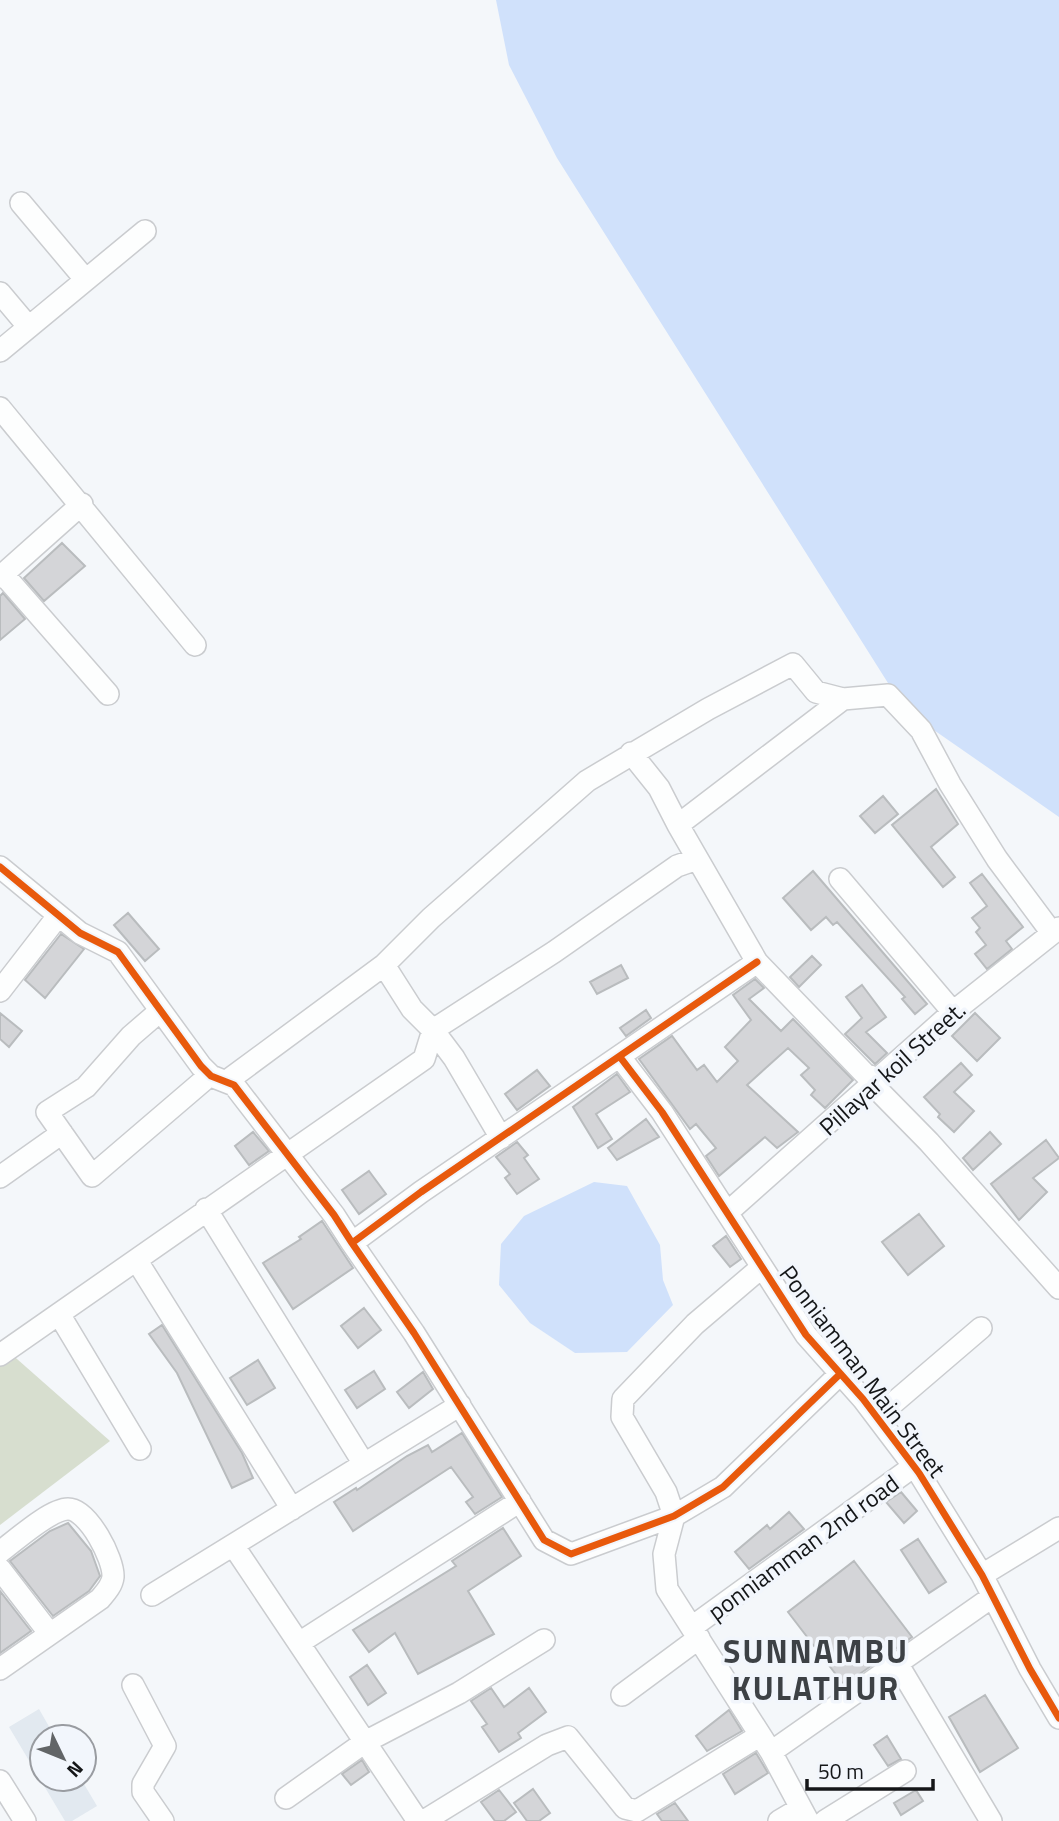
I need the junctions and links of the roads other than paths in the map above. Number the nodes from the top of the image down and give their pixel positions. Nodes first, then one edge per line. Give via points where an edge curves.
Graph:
1 (21, 203) dead end
2 (145, 231) dead end
3 (85, 279) junction
4 (0, 293) edge
5 (27, 326) junction
6 (0, 351) edge
7 (0, 408) edge
8 (82, 504) junction
9 (1, 575) edge
10 (195, 645) dead end
11 (108, 694) dead end
12 (843, 699) junction
13 (631, 754) junction
14 (678, 825) junction
15 (697, 859) junction
16 (0, 867) edge
17 (840, 879) dead end
18 (58, 916) junction
19 (1055, 930) edge
20 (757, 962) junction
21 (384, 965) junction
22 (0, 991) edge
23 (160, 1010) junction
24 (953, 1012) junction
25 (433, 1030) junction
26 (620, 1057) junction
27 (219, 1078) junction
28 (874, 1082) junction
29 (62, 1133) junction
30 (501, 1138) junction
31 (287, 1156) junction
32 (0, 1178) edge
33 (206, 1209) junction
34 (728, 1212) junction
35 (352, 1243) junction
36 (137, 1261) junction
37 (762, 1267) junction
38 (1059, 1288) edge
39 (59, 1314) junction
40 (981, 1328) dead end
41 (0, 1355) edge
42 (839, 1375) junction
43 (460, 1405) junction
44 (877, 1417) junction
45 (140, 1449) dead end
46 (365, 1464) junction
47 (914, 1466) junction
48 (520, 1501) junction
49 (292, 1509) junction
50 (674, 1516) junction
51 (1059, 1528) edge
52 (233, 1545) junction
53 (0, 1552) edge
54 (0, 1569) edge
55 (982, 1575) junction
56 (152, 1595) dead end
57 (992, 1597) junction
58 (696, 1632) junction
59 (50, 1634) junction
60 (544, 1640) dead end
61 (299, 1643) junction
62 (897, 1663) junction
63 (0, 1669) edge
64 (133, 1685) dead end
65 (622, 1695) dead end
66 (1058, 1712) edge
67 (365, 1742) junction
68 (765, 1744) junction
69 (905, 1771) dead end
70 (0, 1781) edge
71 (286, 1798) dead end
72 (804, 1814) edge
73 (25, 1821) edge
74 (163, 1821) edge
75 (418, 1821) edge
76 (424, 1821) edge
77 (779, 1821) edge
78 (825, 1821) edge
79 (991, 1821) edge

1 - 3 street
2 - 3 street
3 - 5 street
4 - 5 street
5 - 6 street
7 - 8 street
8 - 9 street
8 - 10 street
9 - 11 street
12 - 13 street via 816,692 793,664
12 - 14 street
12 - 19 street via 888,695 921,730 997,859
13 - 14 street via 659,788
13 - 21 street via 587,781
14 - 15 street
15 - 20 street
15 - 25 street via 677,866
16 - 18 street
17 - 24 street
18 - 22 street
18 - 23 street via 79,933 118,952
19 - 24 street, Pillayar koil Street.
20 - 26 street
20 - 28 street
21 - 25 street via 412,1009
21 - 27 street
23 - 27 street via 170,1028
23 - 29 street via 86,1087 47,1112
24 - 28 street, Pillayar koil Street.
25 - 30 street
25 - 31 street via 425,1059
26 - 30 street
26 - 34 street, Ponniamman Main Street
27 - 29 street via 92,1176
27 - 31 street via 234,1085
28 - 34 street, Pillayar koil Street.
28 - 38 street
29 - 32 street
30 - 35 street
31 - 33 street
31 - 35 street
33 - 36 street
33 - 46 street
34 - 37 street, Ponniamman Main Street
35 - 43 street
36 - 39 street
36 - 49 street
37 - 42 street, Ponniamman Main Street via 806,1335
37 - 50 street via 695,1324 623,1399 622,1417 666,1492
39 - 41 street
39 - 45 street
40 - 44 street
42 - 44 street, Ponniamman Main Street
42 - 50 street via 723,1487
43 - 46 street
43 - 48 street
44 - 47 street, Ponniamman Main Street
46 - 49 street
47 - 55 street, Ponniamman Main Street
47 - 58 street, ponniamman 2nd road
48 - 50 street via 544,1540 571,1554
48 - 61 street
49 - 52 street
50 - 58 street via 664,1554 667,1589
51 - 55 street
52 - 56 street
52 - 61 street
53 - 59 street via 67,1508 86,1520 110,1553 110,1586 100,1599
54 - 59 street
55 - 57 street, Ponniamman Main Street
57 - 62 street
57 - 66 street, Ponniamman Main Street
58 - 65 street, ponniamman 2nd road
58 - 68 street
59 - 63 street
60 - 67 street via 459,1693
61 - 67 street
62 - 68 street
62 - 79 street
64 - 74 street via 165,1746 143,1784 143,1792
67 - 71 street
67 - 75 street
68 - 72 street
68 - 76 street via 637,1811 625,1808 568,1737 547,1745
69 - 78 street
70 - 73 street
72 - 77 street

